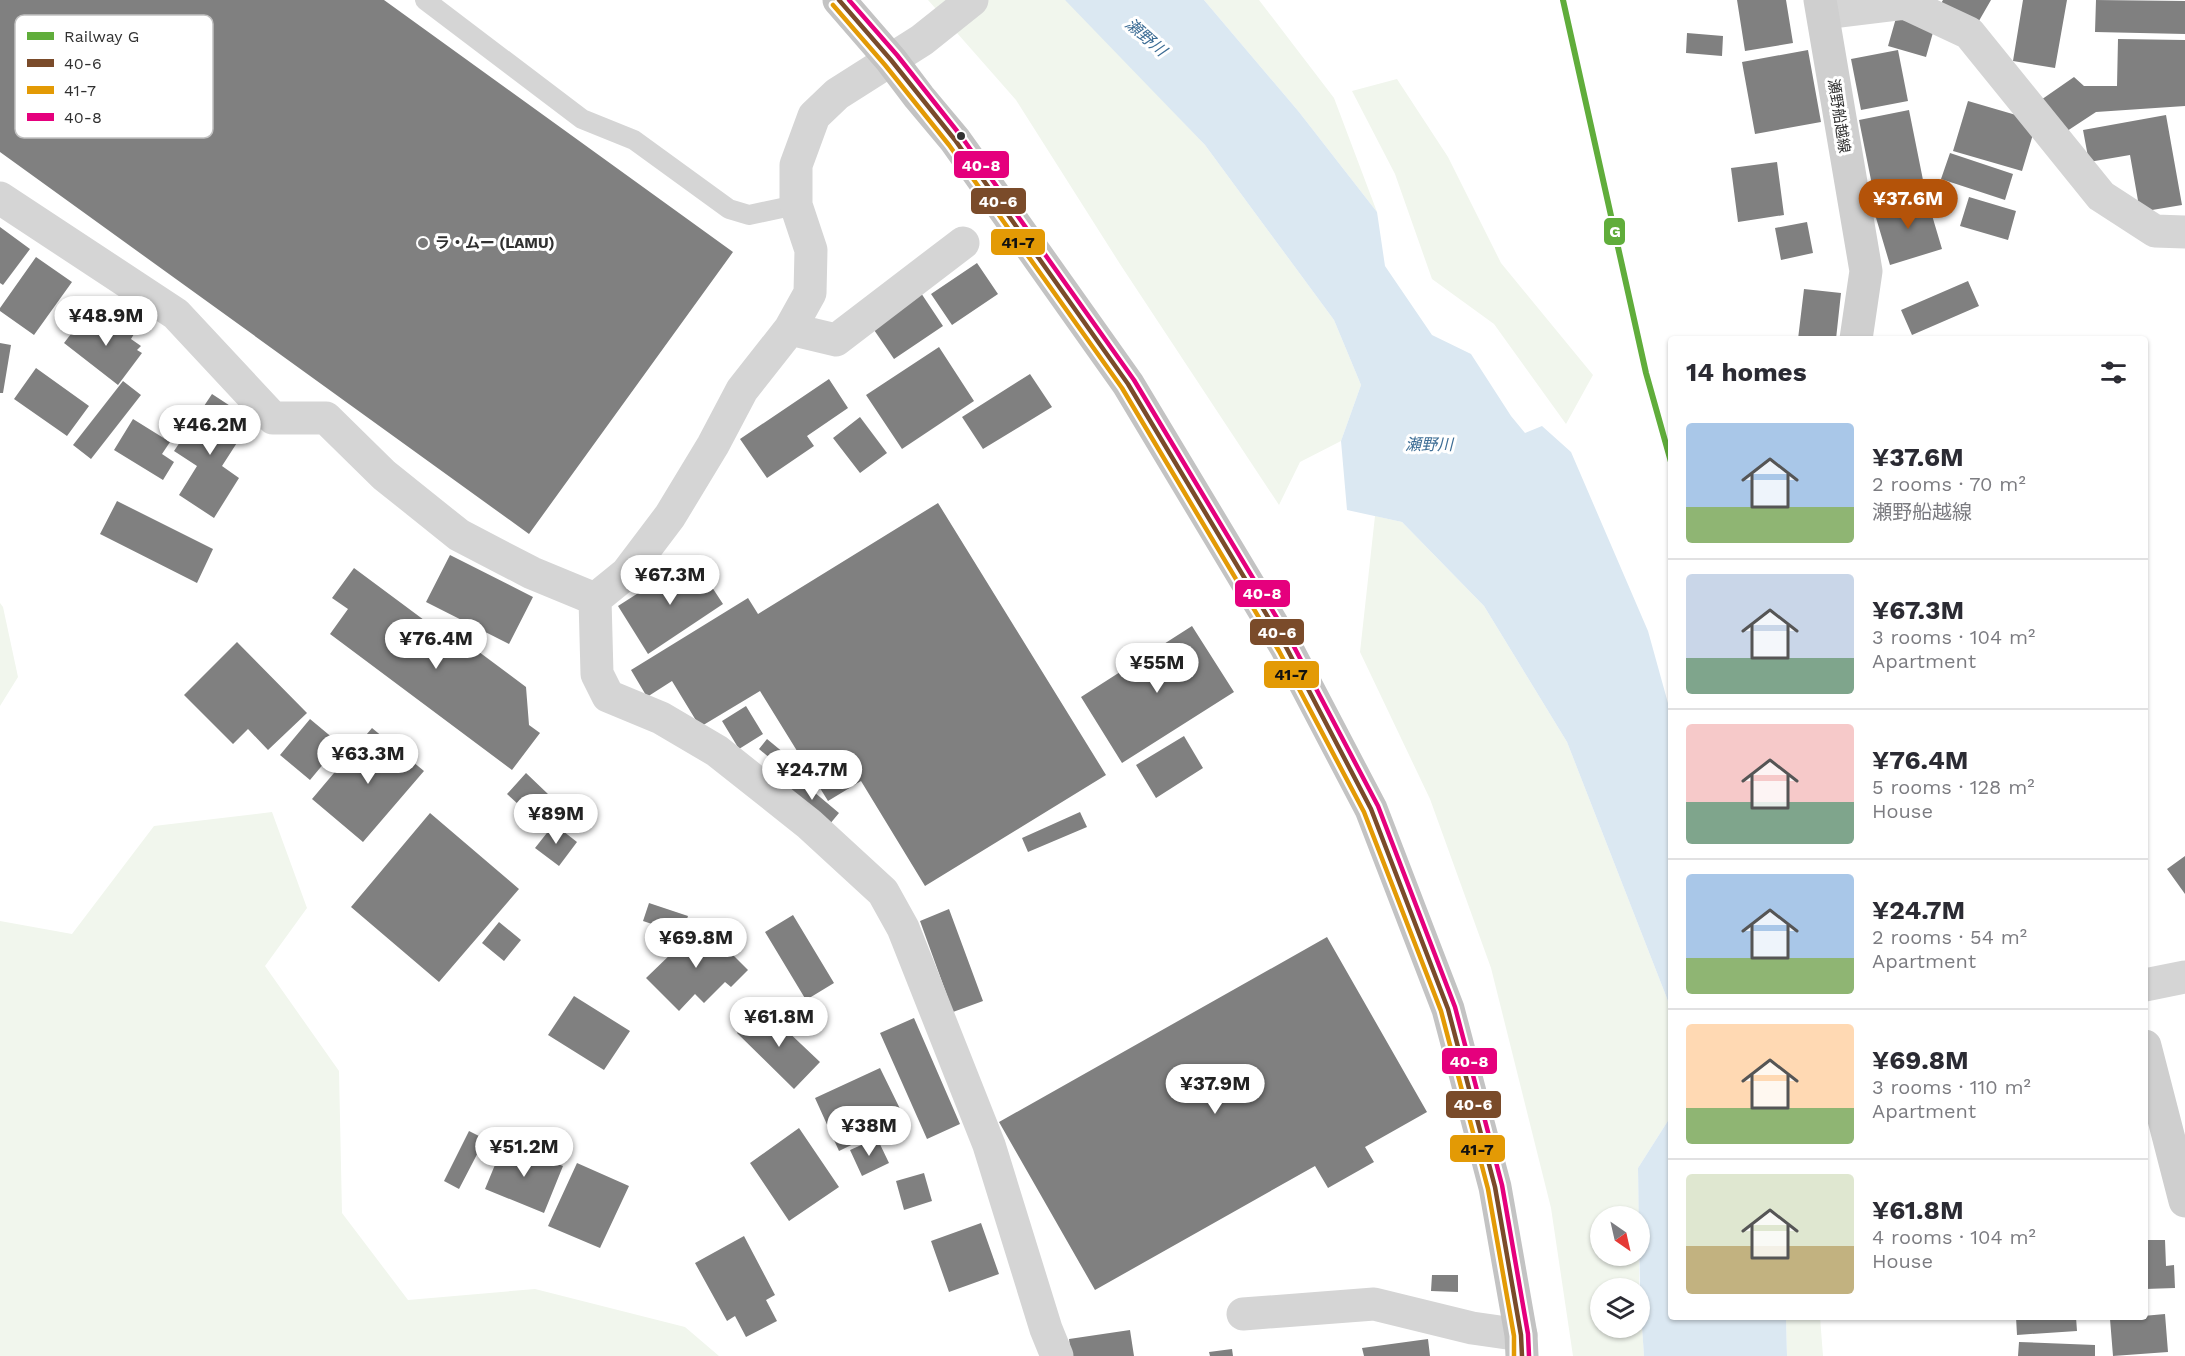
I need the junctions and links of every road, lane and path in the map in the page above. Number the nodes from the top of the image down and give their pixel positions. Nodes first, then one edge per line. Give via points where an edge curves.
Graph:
1 (425, 0) edge
2 (839, 0) edge
3 (972, 0) edge
4 (1821, 6) edge
5 (891, 60) junction
6 (0, 198) edge
7 (796, 205) junction
8 (2185, 232) edge
9 (963, 243) dead end
10 (790, 329) junction
11 (1856, 336) edge
12 (595, 599) junction
13 (2185, 977) edge
14 (2148, 984) edge
15 (2148, 1058) edge
16 (2185, 1201) edge
17 (1244, 1314) dead end
18 (1521, 1345) edge
19 (1057, 1356) edge

1 - 7 lane via 582,119 634,140 729,209 748,215
2 - 5 highway
3 - 5 street
4 - 8 street via 1905,3 1969,33 2101,196 2155,231
4 - 11 main road, 瀬野船越線 via 1866,271
5 - 7 street via 837,94 814,116 796,165
5 - 18 highway via 955,140 1128,384 1286,647 1371,809 1448,1009 1495,1187
6 - 12 street via 176,314 273,418 326,418 384,475 459,536 531,573
7 - 10 street via 811,250 810,293
9 - 10 street via 836,340
10 - 12 street via 742,390 670,516 627,573
12 - 19 street via 597,674 609,696 661,718 717,751 809,824 883,892 903,928 989,1145
13 - 14 street
15 - 16 main road
17 - 18 street via 1374,1304 1472,1328

